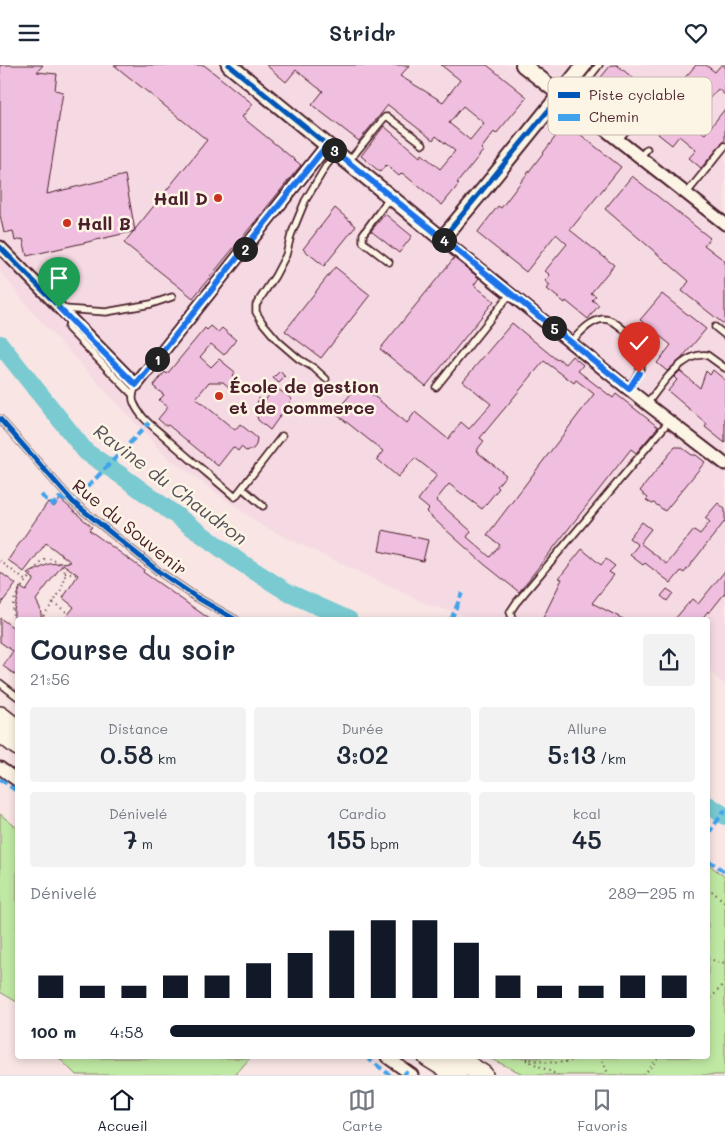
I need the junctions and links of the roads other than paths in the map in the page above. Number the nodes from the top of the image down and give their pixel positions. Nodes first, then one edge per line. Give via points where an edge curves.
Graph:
1 (229, 65) edge
2 (234, 65) edge
3 (523, 65) edge
4 (584, 65) edge
5 (599, 65) edge
6 (575, 77) edge
7 (590, 77) edge
8 (548, 85) edge
9 (548, 103) edge
10 (548, 112) edge
11 (612, 135) edge
12 (622, 135) edge
13 (618, 140) junction
14 (423, 144) dead end
15 (725, 146) edge
16 (332, 149) junction
17 (350, 160) junction
18 (686, 194) junction
19 (390, 197) junction
20 (725, 224) edge
21 (442, 231) junction
22 (0, 247) edge
23 (389, 262) dead end
24 (511, 293) junction
25 (172, 297) dead end
26 (59, 308) junction
27 (715, 327) dead end
28 (725, 335) edge
29 (571, 342) junction
30 (725, 368) edge
31 (326, 379) dead end
32 (436, 387) dead end
33 (629, 389) junction
34 (135, 390) junction
35 (647, 403) junction
36 (0, 419) edge
37 (670, 420) junction
38 (282, 437) dead end
39 (725, 464) edge
40 (242, 488) junction
41 (264, 506) dead end
42 (231, 617) edge
43 (512, 617) edge
44 (0, 683) edge
45 (15, 695) edge
46 (0, 716) edge
47 (15, 727) edge
48 (0, 732) edge
49 (15, 744) edge
50 (0, 768) edge
51 (15, 779) edge
52 (390, 1059) edge
53 (431, 1059) edge
54 (458, 1059) edge
55 (412, 1075) edge
56 (457, 1075) edge
57 (483, 1075) edge

1 - 16 street
2 - 17 lane
3 - 8 street
4 - 6 street
5 - 7 lane
9 - 21 lane
10 - 21 street via 492,187
11 - 13 street
12 - 13 lane
13 - 18 street via 644,153
14 - 17 lane via 385,117
15 - 18 lane
16 - 17 street
16 - 31 lane via 326,166 305,201 286,255 256,305 256,312 278,341
16 - 34 street
17 - 19 street
17 - 21 lane
18 - 20 street
19 - 21 street
19 - 23 lane via 362,234 363,242
21 - 24 street
22 - 26 street
24 - 29 street
24 - 32 lane
25 - 26 lane via 106,312
26 - 34 street
27 - 28 lane
29 - 33 street
29 - 33 lane via 592,323 602,319 611,320 621,328 642,350 639,373
30 - 35 lane via 707,355 694,356 669,376
33 - 35 street
34 - 40 lane via 133,401 138,412 184,455 235,497
35 - 37 street
36 - 42 lane, Rue du Souvenir via 72,502 158,571
37 - 39 street
37 - 43 lane via 516,603 510,612
38 - 40 lane
40 - 41 lane
44 - 45 lane
46 - 47 highway
48 - 49 highway
50 - 51 street
52 - 55 street
53 - 56 highway
54 - 57 highway

